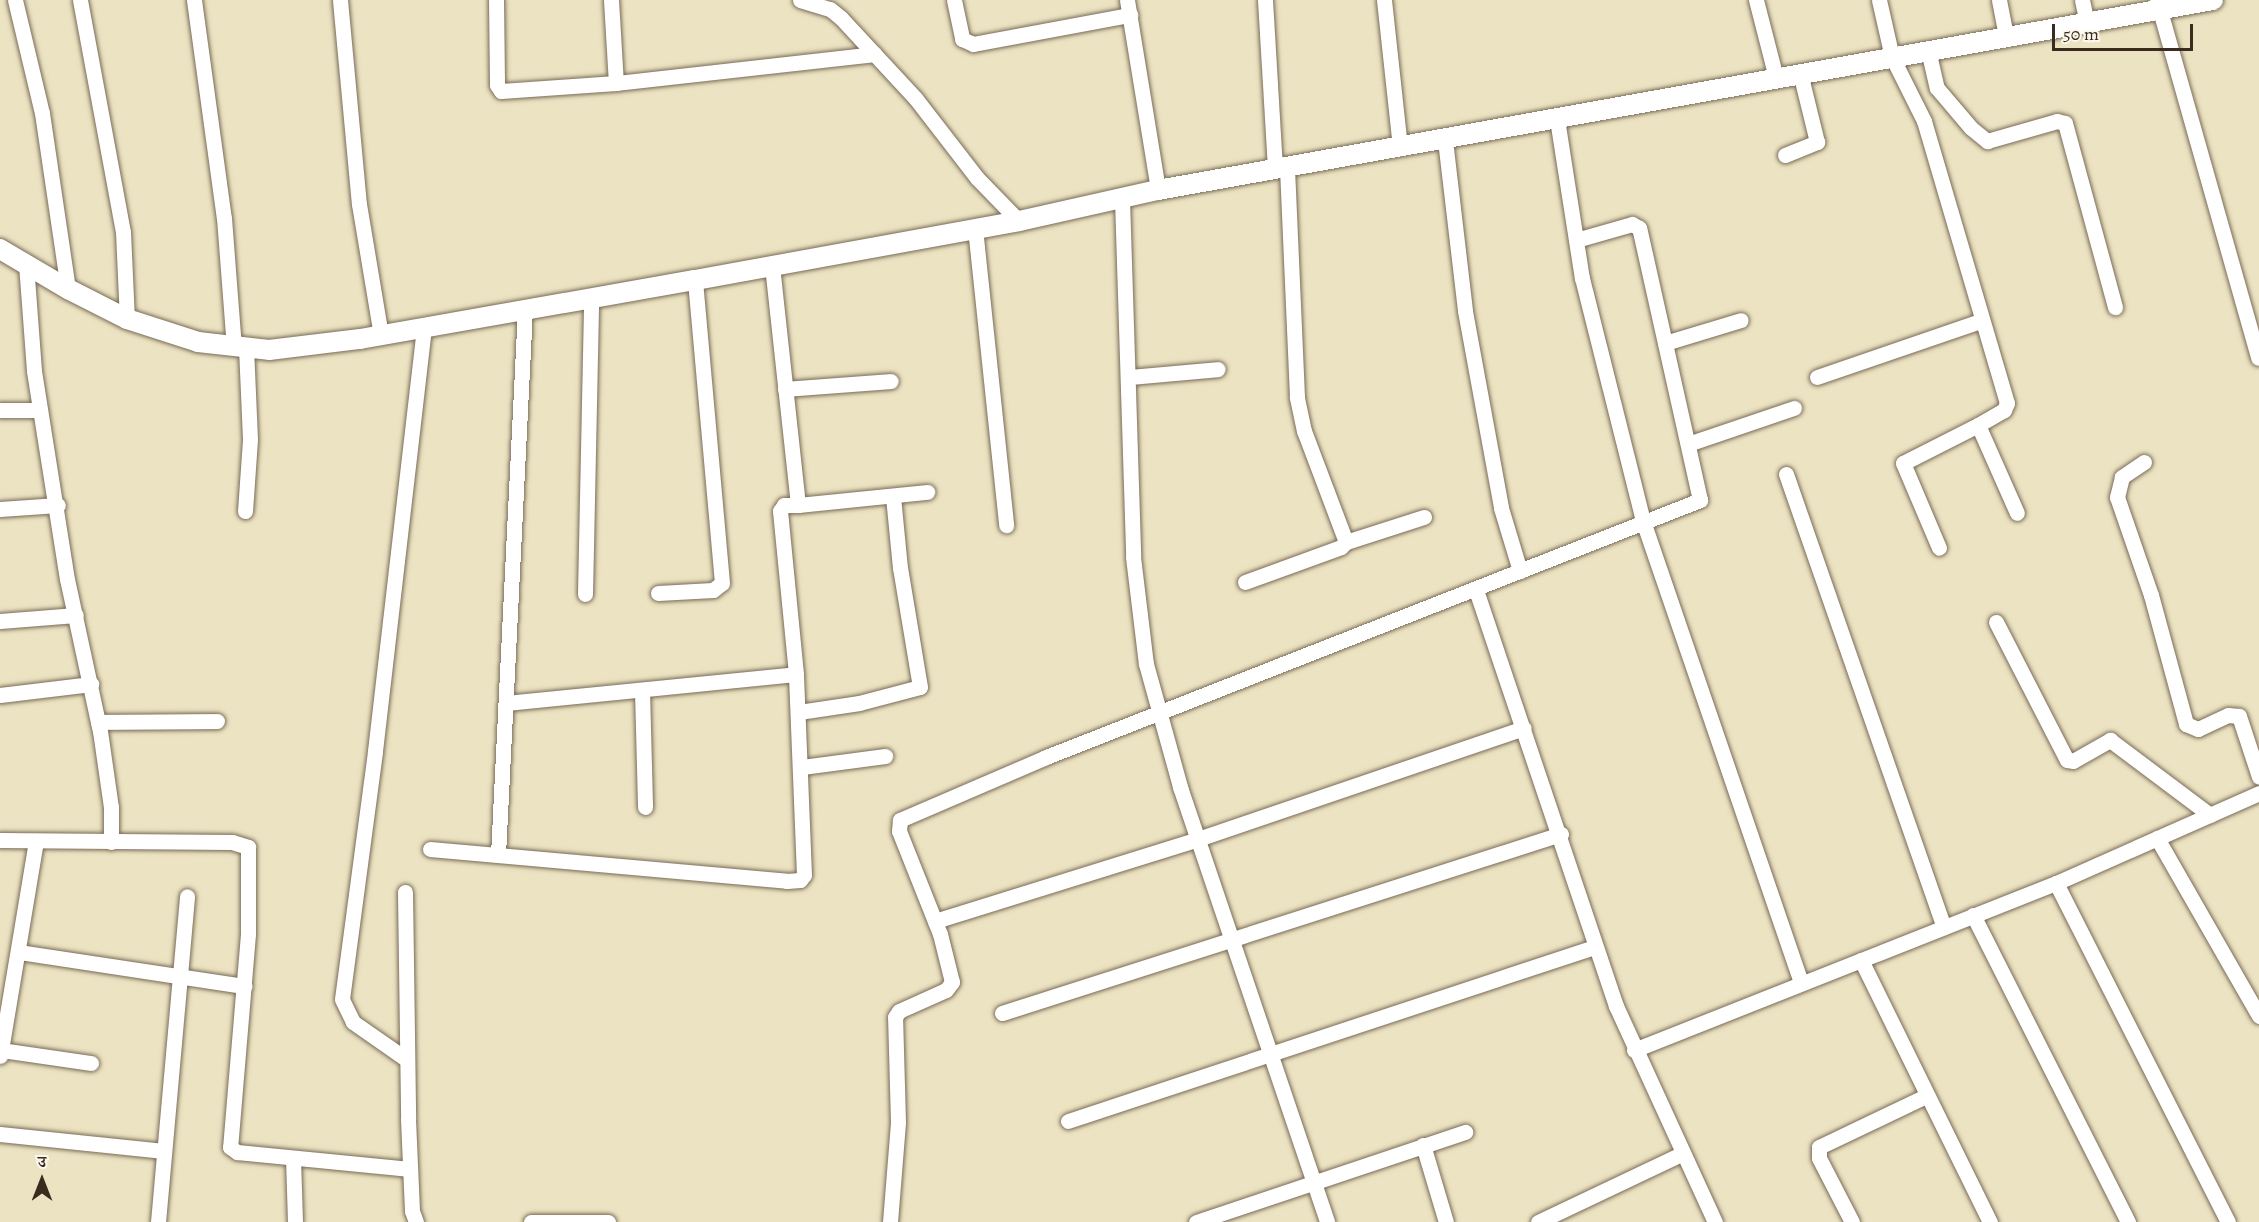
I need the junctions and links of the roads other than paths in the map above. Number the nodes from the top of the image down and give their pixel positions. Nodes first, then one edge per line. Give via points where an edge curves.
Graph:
1 (15, 0) edge
2 (80, 0) edge
3 (194, 0) edge
4 (340, 0) edge
5 (496, 0) edge
6 (611, 0) edge
7 (800, 0) edge
8 (954, 0) edge
9 (1265, 0) edge
10 (1384, 0) edge
11 (1756, 0) edge
12 (1879, 0) edge
13 (1999, 0) edge
14 (2082, 0) edge
15 (2213, 0) edge
16 (1129, 7) edge
17 (2160, 13) edge
18 (2087, 23) junction
19 (2006, 37) junction
20 (874, 54) junction
21 (1930, 59) junction
22 (1895, 63) junction
23 (1776, 78) junction
24 (616, 83) junction
25 (1802, 84) junction
26 (1558, 128) junction
27 (1400, 148) junction
28 (1447, 153) junction
29 (1785, 155) dead end
30 (1284, 177) junction
31 (1158, 190) junction
32 (1123, 210) junction
33 (1019, 221) junction
34 (976, 240) junction
35 (1576, 240) junction
36 (0, 249) edge
37 (773, 274) junction
38 (27, 275) junction
39 (68, 290) junction
40 (696, 290) junction
41 (591, 306) junction
42 (2115, 307) dead end
43 (525, 318) junction
44 (127, 319) junction
45 (1741, 320) dead end
46 (1981, 321) junction
47 (381, 335) junction
48 (423, 337) junction
49 (1665, 343) junction
50 (243, 357) junction
51 (2258, 358) edge
52 (1218, 369) dead end
53 (1129, 377) junction
54 (1817, 377) dead end
55 (891, 381) dead end
56 (784, 389) junction
57 (1794, 408) dead end
58 (0, 410) edge
59 (40, 410) junction
60 (1978, 425) junction
61 (1688, 444) junction
62 (2144, 462) dead end
63 (1786, 474) dead end
64 (927, 492) dead end
65 (893, 496) junction
66 (58, 505) junction
67 (798, 505) junction
68 (0, 509) edge
69 (245, 510) dead end
70 (2017, 513) dead end
71 (1424, 517) dead end
72 (1643, 521) junction
73 (1006, 525) dead end
74 (1346, 542) junction
75 (1939, 548) dead end
76 (1520, 571) junction
77 (1245, 582) dead end
78 (1476, 590) junction
79 (658, 593) dead end
80 (585, 594) dead end
81 (76, 615) junction
82 (0, 621) edge
83 (1996, 622) dead end
84 (796, 674) junction
85 (91, 684) junction
86 (642, 690) junction
87 (0, 695) edge
88 (506, 703) junction
89 (799, 712) junction
90 (1159, 714) junction
91 (217, 721) dead end
92 (98, 722) junction
93 (1524, 728) junction
94 (885, 756) dead end
95 (802, 767) junction
96 (2259, 777) edge
97 (2259, 794) edge
98 (645, 807) dead end
99 (2210, 815) junction
100 (1561, 834) junction
101 (2157, 838) junction
102 (1198, 839) junction
103 (0, 840) edge
104 (36, 841) junction
105 (111, 842) junction
106 (430, 849) dead end
107 (498, 855) junction
108 (2056, 883) junction
109 (405, 892) dead end
110 (187, 896) dead end
111 (1973, 915) junction
112 (935, 921) junction
113 (1944, 927) junction
114 (1233, 939) junction
115 (1594, 947) junction
116 (19, 952) junction
117 (1861, 960) junction
118 (180, 977) junction
119 (1801, 983) junction
120 (244, 986) junction
121 (1002, 1013) dead end
122 (2259, 1016) edge
123 (1634, 1050) junction
124 (1, 1053) edge
125 (1271, 1056) junction
126 (406, 1059) junction
127 (91, 1063) dead end
128 (1926, 1096) junction
129 (1068, 1122) dead end
130 (1465, 1132) dead end
131 (0, 1134) edge
132 (1423, 1145) junction
133 (164, 1151) junction
134 (1681, 1154) junction
135 (293, 1158) junction
136 (410, 1169) junction
137 (1311, 1182) junction
138 (158, 1222) edge
139 (295, 1222) edge
140 (416, 1222) edge
141 (531, 1222) edge
142 (608, 1222) edge
143 (890, 1222) edge
144 (1196, 1222) edge
145 (1326, 1222) edge
146 (1446, 1222) edge
147 (1538, 1222) edge
148 (1715, 1222) edge
149 (1852, 1222) edge
150 (1990, 1222) edge
151 (2128, 1222) edge
152 (2228, 1222) edge

1 - 39 street via 42,113
2 - 44 street via 123,231
3 - 50 street
4 - 47 street via 358,204
5 - 24 street via 497,85 501,91
6 - 24 street
7 - 20 street via 833,11
8 - 16 street via 962,39 973,45
9 - 30 street
10 - 27 street
11 - 23 street
12 - 22 street
13 - 19 street
14 - 18 street
15 - 17 street
16 - 31 street
17 - 18 street
17 - 51 street
18 - 19 street
19 - 21 street
20 - 24 street
20 - 33 street via 916,99 977,178
21 - 22 street
21 - 42 street via 1937,88 1987,141 2057,121 2065,123
22 - 25 street
22 - 46 street via 1924,121
23 - 25 street
23 - 26 street
25 - 29 street via 1816,142
26 - 28 street
26 - 35 street
27 - 28 street
27 - 30 street
28 - 76 street via 1465,311 1501,508
30 - 31 street
30 - 74 street via 1298,406
31 - 32 street
32 - 33 street
32 - 53 street
33 - 34 street
34 - 37 street
34 - 73 street
35 - 49 street via 1637,226
35 - 72 street via 1599,353
36 - 38 street
37 - 40 street
37 - 56 street
38 - 39 street
38 - 59 street
39 - 44 street
40 - 41 street
40 - 79 street via 722,583 713,590
41 - 43 street
41 - 80 street
43 - 48 street
43 - 88 street
44 - 50 street
45 - 49 street
46 - 54 street
46 - 60 street via 2007,403 2004,410
47 - 48 street
47 - 50 street
48 - 126 street via 342,999 352,1022
49 - 61 street
50 - 69 street via 250,439
52 - 53 street
53 - 90 street via 1135,596
55 - 56 street
56 - 67 street
57 - 61 street
58 - 59 street
59 - 66 street
60 - 70 street
60 - 75 street via 1903,462
61 - 72 street via 1701,498
62 - 96 street via 2122,477 2117,497 2151,595 2186,724 2198,729 2228,715 2239,716
63 - 113 street
64 - 65 street
65 - 67 street
65 - 89 street via 900,568 920,687 859,704
66 - 68 street
66 - 81 street via 65,568
67 - 84 street via 784,505 780,510
71 - 74 street
72 - 76 street
72 - 119 street
74 - 77 street
76 - 78 street
78 - 90 street
78 - 93 street
81 - 82 street
81 - 85 street
83 - 99 street via 2067,760 2110,740
84 - 86 street
84 - 89 street
85 - 87 street
85 - 92 street
86 - 88 street
86 - 98 street
88 - 107 street
89 - 95 street
90 - 102 street
90 - 112 street via 1046,757 900,820 899,831
91 - 92 street
92 - 105 street via 111,807
93 - 100 street
93 - 102 street
94 - 95 street
95 - 107 street via 805,868 800,880
97 - 99 street
99 - 101 street
100 - 114 street
100 - 115 street
101 - 108 street
101 - 122 street
102 - 112 street
102 - 114 street
103 - 104 street
104 - 105 street
104 - 116 street
105 - 120 street via 232,842 248,848
106 - 107 street
108 - 111 street
108 - 152 street
109 - 126 street
110 - 118 street
111 - 113 street
111 - 151 street
112 - 143 street via 952,982 946,990 899,1011 896,1017 898,1122
113 - 117 street
114 - 121 street
114 - 125 street
115 - 123 street
115 - 125 street
116 - 118 street
116 - 124 street
117 - 119 street
117 - 128 street
118 - 120 street
118 - 133 street
119 - 123 street
120 - 135 street via 230,1147 237,1152
123 - 134 street
124 - 127 street
125 - 129 street
125 - 137 street
126 - 136 street
128 - 149 street via 1819,1147 1819,1158
128 - 150 street
130 - 132 street
131 - 133 street
132 - 137 street
132 - 146 street
133 - 138 street
134 - 147 street
134 - 148 street
135 - 136 street
135 - 139 street
136 - 140 street
137 - 144 street
137 - 145 street
141 - 142 street

